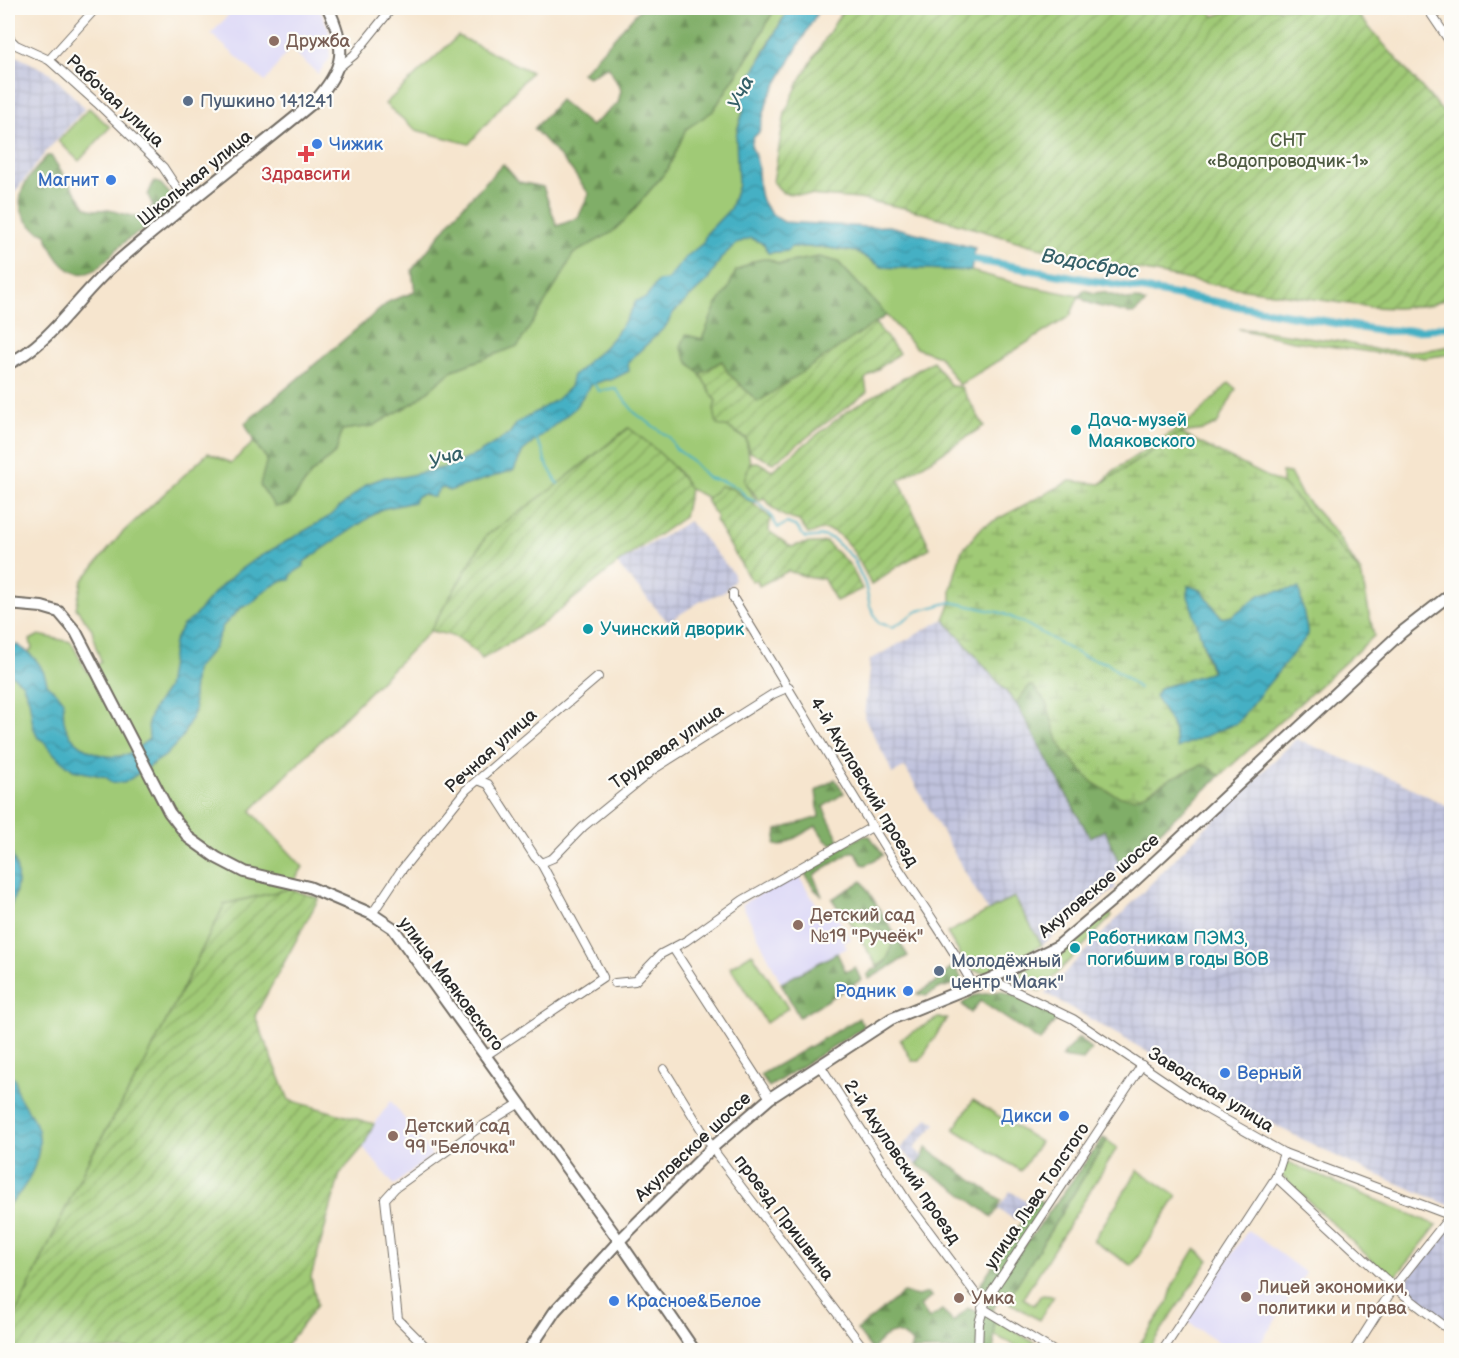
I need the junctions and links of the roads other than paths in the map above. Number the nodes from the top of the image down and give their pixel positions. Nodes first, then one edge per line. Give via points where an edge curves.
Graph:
1 (96, 8) edge
2 (328, 8) edge
3 (392, 8) edge
4 (1427, 8) edge
5 (8, 37) edge
6 (1452, 45) edge
7 (50, 60) junction
8 (338, 68) junction
9 (188, 205) junction
10 (8, 364) edge
11 (733, 593) dead end
12 (1452, 593) edge
13 (8, 604) edge
14 (598, 677) dead end
15 (789, 687) junction
16 (478, 780) junction
17 (872, 827) junction
18 (541, 863) junction
19 (372, 914) junction
20 (673, 948) junction
21 (990, 979) junction
22 (615, 983) dead end
23 (973, 985) junction
24 (485, 1056) junction
25 (820, 1065) junction
26 (1142, 1065) junction
27 (664, 1069) dead end
28 (770, 1098) junction
29 (520, 1103) junction
30 (713, 1146) junction
31 (1284, 1153) junction
32 (1276, 1177) junction
33 (1451, 1216) edge
34 (619, 1241) junction
35 (1395, 1287) junction
36 (986, 1300) junction
37 (982, 1308) junction
38 (1452, 1332) edge
39 (429, 1350) edge
40 (529, 1350) edge
41 (694, 1350) edge
42 (865, 1350) edge
43 (978, 1350) edge
44 (1052, 1350) edge
45 (1163, 1350) edge
46 (1354, 1350) edge

1 - 7 street
2 - 8 street via 338,29
3 - 8 street, Школьная улица via 354,55
4 - 6 street
5 - 7 street, Рабочая улица via 16,45
7 - 9 street, Рабочая улица via 163,167
8 - 9 street, Школьная улица via 315,101
9 - 10 street, Школьная улица via 115,264 46,338
11 - 15 street, 4-й Акуловский проезд
12 - 21 street, Акуловское шоссе via 1402,632 1129,886 1058,946
13 - 19 street, улица Маяковского via 59,612 76,632 169,812 189,838 244,872 309,887
14 - 16 street, Речная улица
15 - 17 street, 4-й Акуловский проезд
15 - 18 street, Трудовая улица via 654,770 583,827 553,858
16 - 18 street via 488,784
16 - 19 street, Речная улица via 432,831
17 - 20 street via 743,900
17 - 23 street, 4-й Акуловский проезд
18 - 24 street via 603,977
19 - 24 street, улица Маяковского via 393,928
20 - 22 street via 661,954 635,981
20 - 28 street
21 - 23 street, Акуловское шоссе
21 - 26 street, Заводская улица via 1073,1019
23 - 25 street, Акуловское шоссе via 891,1019
24 - 29 street, улица Маяковского
25 - 28 street, Акуловское шоссе
25 - 36 street, 2-й Акуловский проезд via 908,1203 975,1293
26 - 31 street, Заводская улица via 1203,1107
26 - 36 street, улица Льва Толстого
27 - 30 street, проезд Пришвина
28 - 30 street, Акуловское шоссе
29 - 34 street, улица Маяковского
29 - 39 street via 457,1143 385,1199 398,1319
30 - 34 street, Акуловское шоссе
30 - 42 street, проезд Пришвина
31 - 32 street, Заводская улица
31 - 33 street
32 - 35 street
32 - 45 street, Заводская улица
33 - 35 street
34 - 40 street, Акуловское шоссе via 555,1311
34 - 41 street, улица Маяковского
35 - 38 street
35 - 46 street
36 - 37 street, улица Льва Толстого
37 - 43 street, улица Льва Толстого
37 - 44 street

